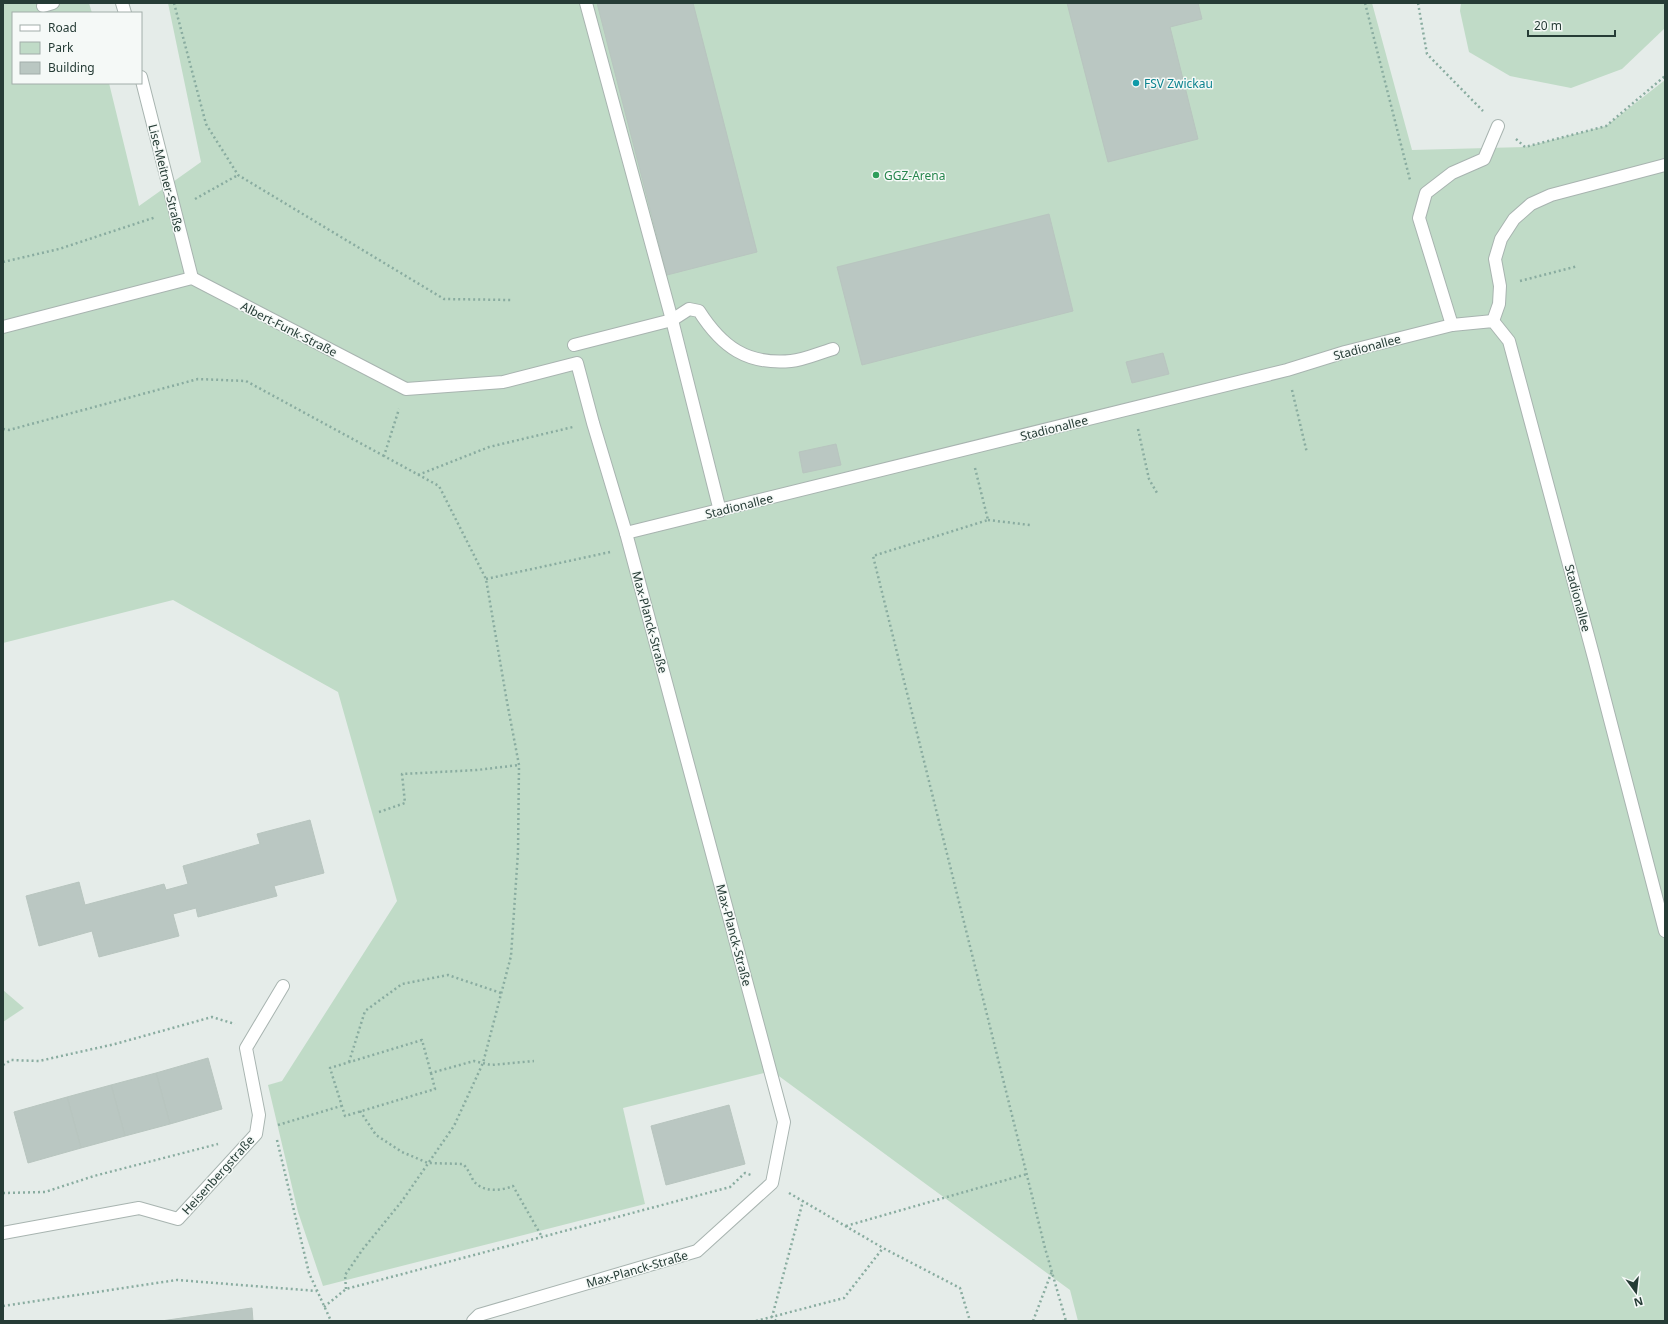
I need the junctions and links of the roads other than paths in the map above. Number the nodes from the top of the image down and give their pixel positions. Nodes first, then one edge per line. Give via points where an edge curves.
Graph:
1 (586, 3) edge
2 (142, 81) edge
3 (1498, 126) road end
4 (1665, 165) edge
5 (192, 278) junction
6 (672, 320) junction
7 (1493, 321) junction
8 (1452, 325) junction
9 (3, 327) edge
10 (574, 345) dead end
11 (833, 349) dead end
12 (577, 363) joint
13 (720, 511) junction
14 (626, 533) junction
15 (1665, 931) edge
16 (284, 986) dead end
17 (3, 1233) edge
18 (473, 1321) edge

1 - 6 street
2 - 5 street, Lise-Meitner-Straße
3 - 8 street via 1484,159 1452,172 1426,193 1419,218
4 - 7 street via 1551,195 1532,204 1514,219 1495,259 1500,286 1499,304
5 - 9 street
5 - 12 street, Albert-Funk-Straße via 406,389 503,382
6 - 10 street
6 - 11 street via 689,309 699,311 708,325 728,346 745,356 766,361 792,361
6 - 13 street
7 - 8 street, Stadionallee
7 - 15 street, Stadionallee via 1509,341
8 - 13 street, Stadionallee via 1134,409
12 - 14 street, Max-Planck-Straße
13 - 14 street, Stadionallee
14 - 18 street, Max-Planck-Straße via 784,1122 772,1183 697,1251 479,1315
16 - 17 street, Heisenbergstraße via 246,1048 259,1116 256,1134 178,1219 139,1208

